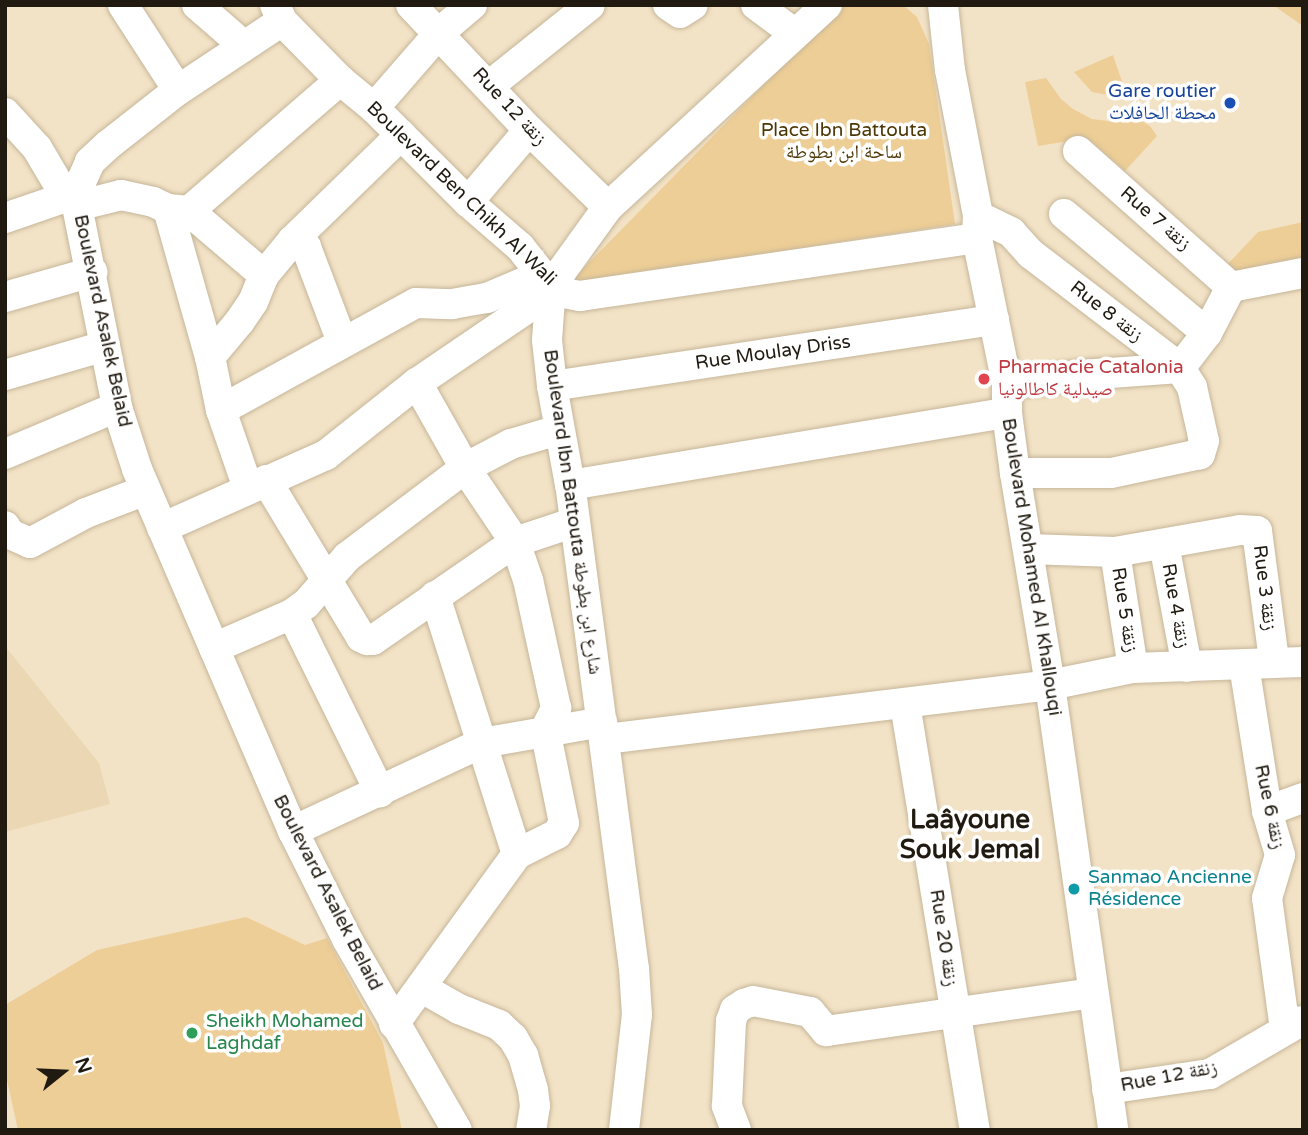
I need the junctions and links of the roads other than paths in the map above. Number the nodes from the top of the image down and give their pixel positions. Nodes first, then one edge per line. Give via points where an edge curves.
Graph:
1 (123, 5) edge
2 (197, 5) edge
3 (411, 5) edge
4 (472, 5) edge
5 (590, 5) edge
6 (668, 5) edge
7 (694, 5) edge
8 (757, 5) edge
9 (827, 5) edge
10 (940, 11) edge
11 (279, 13) edge
12 (440, 32) junction
13 (794, 33) junction
14 (243, 45) junction
15 (340, 80) junction
16 (489, 86) junction
17 (178, 90) junction
18 (374, 108) junction
19 (5, 113) edge
20 (529, 130) junction
21 (401, 135) junction
22 (1078, 151) dead end
23 (74, 197) junction
24 (468, 202) junction
25 (608, 207) junction
26 (178, 210) junction
27 (1063, 214) dead end
28 (5, 218) edge
29 (977, 227) junction
30 (293, 240) junction
31 (92, 272) junction
32 (1303, 274) edge
33 (264, 275) junction
34 (548, 285) junction
35 (1231, 286) junction
36 (5, 297) edge
37 (994, 320) junction
38 (1206, 333) junction
39 (342, 342) junction
40 (105, 346) junction
41 (211, 357) junction
42 (1180, 369) junction
43 (5, 375) edge
44 (417, 383) junction
45 (552, 386) junction
46 (1007, 398) junction
47 (117, 407) junction
48 (221, 410) junction
49 (558, 430) junction
50 (5, 454) edge
51 (465, 468) junction
52 (1015, 473) junction
53 (141, 479) junction
54 (257, 484) junction
55 (570, 485) junction
56 (575, 522) junction
57 (5, 526) edge
58 (162, 528) junction
59 (515, 542) junction
60 (1164, 544) junction
61 (1028, 549) junction
62 (1115, 552) junction
63 (326, 581) junction
64 (435, 596) junction
65 (292, 614) junction
66 (214, 648) junction
67 (1288, 662) edge
68 (1244, 665) junction
69 (1186, 667) junction
70 (1133, 668) junction
71 (1050, 685) junction
72 (905, 704) junction
73 (545, 730) junction
74 (603, 731) junction
75 (482, 743) junction
76 (380, 792) junction
77 (1303, 798) edge
78 (1267, 811) junction
79 (293, 831) junction
80 (517, 854) junction
81 (422, 988) junction
82 (1093, 993) junction
83 (956, 1014) junction
84 (394, 1024) junction
85 (1294, 1025) edge
86 (1107, 1089) junction
87 (729, 1122) edge
88 (457, 1130) edge
89 (531, 1130) edge
90 (624, 1130) edge
91 (975, 1130) edge
92 (1113, 1130) edge

1 - 17 street
2 - 14 street
3 - 12 street, Rue 12 زنقة
4 - 12 street
5 - 16 street
6 - 7 street via 680,13
8 - 13 street
9 - 13 street
10 - 29 street, Boulevard Mohamed Al Khallouqi
11 - 14 street, Boulevard Asalek Belaid
11 - 15 street, Boulevard Ben Chikh Al Wali
12 - 16 street, Rue 12 زنقة
12 - 18 street
13 - 25 street
14 - 17 street, Boulevard Asalek Belaid
15 - 18 street, Boulevard Ben Chikh Al Wali
15 - 26 street
16 - 20 street, Rue 12 زنقة
17 - 23 street, Boulevard Asalek Belaid via 90,162
18 - 21 street, Boulevard Ben Chikh Al Wali
19 - 23 street
20 - 24 street
20 - 25 street, Rue 12 زنقة
21 - 24 street, Boulevard Ben Chikh Al Wali
21 - 30 street
22 - 35 street, Rue 7 زنقة
23 - 26 street via 121,195
23 - 28 street
23 - 31 street, Boulevard Asalek Belaid
24 - 34 street, Boulevard Ben Chikh Al Wali via 520,247
25 - 34 street
26 - 33 street
26 - 41 street
27 - 38 street
29 - 34 street, Boulevard Ben Chikh Al Wali via 580,296
29 - 37 street, Boulevard Mohamed Al Khallouqi
29 - 42 street, Rue 8 زنقة via 1012,232 1031,254
30 - 33 street
30 - 39 street via 306,247
31 - 36 street
31 - 40 street, Boulevard Asalek Belaid
32 - 35 street
33 - 41 street via 253,302
34 - 39 street via 452,304 416,303
34 - 44 street
34 - 45 street, Boulevard Ibn Battouta شارع ابن بطوطة
35 - 38 street
37 - 45 street, Rue Moulay Driss
37 - 46 street, Boulevard Mohamed Al Khallouqi
38 - 42 street
39 - 48 street
40 - 43 street
40 - 47 street, Boulevard Asalek Belaid
41 - 48 street
42 - 46 street via 1082,374
42 - 52 street, Rue 8 زنقة via 1192,387 1203,441 1200,454 1111,473
44 - 51 street
44 - 54 street via 326,455
45 - 49 street, Boulevard Ibn Battouta شارع ابن بطوطة
46 - 52 street, Boulevard Mohamed Al Khallouqi
46 - 55 street
47 - 50 street
47 - 53 street, Boulevard Asalek Belaid
48 - 54 street
49 - 51 street via 511,444
49 - 55 street, Boulevard Ibn Battouta شارع ابن بطوطة
51 - 59 street
51 - 63 street via 347,558
52 - 61 street, Boulevard Mohamed Al Khallouqi
53 - 57 street via 30,543 10,534
53 - 58 street, Boulevard Asalek Belaid
54 - 58 street
54 - 63 street
55 - 56 street, Boulevard Ibn Battouta شارع ابن بطوطة
56 - 59 street
56 - 74 street, Boulevard Ibn Battouta شارع ابن بطوطة
58 - 66 street, Boulevard Asalek Belaid
59 - 64 street
59 - 73 street via 537,611 556,708
60 - 62 street
60 - 67 street, Rue 3 زنقة via 1257,531
60 - 69 street, Rue 4 زنقة
61 - 62 street
61 - 71 street, Boulevard Mohamed Al Khallouqi
62 - 70 street, Rue 5 زنقة
63 - 64 street via 361,637 368,640
63 - 65 street
64 - 75 street
65 - 66 street
65 - 76 street
66 - 79 street, Boulevard Asalek Belaid
67 - 68 street
68 - 69 street
68 - 78 street, Rue 6 زنقة
69 - 70 street
70 - 71 street
71 - 72 street
71 - 82 street, Boulevard Mohamed Al Khallouqi
72 - 74 street
72 - 83 street, Rue 20 زنقة
73 - 74 street
73 - 75 street
73 - 80 street via 564,823 557,834
74 - 90 street, Boulevard Ibn Battouta شارع ابن بطوطة via 637,1015
75 - 76 street
75 - 80 street
76 - 79 street
77 - 78 street
78 - 85 street, Rue 6 زنقة via 1280,855 1267,898
79 - 84 street, Boulevard Asalek Belaid
80 - 81 street
81 - 84 street
81 - 89 street via 499,1025 513,1038 533,1090
82 - 83 street
82 - 86 street, Boulevard Mohamed Al Khallouqi
83 - 87 street via 826,1031 810,1012 753,1001 735,1010 731,1021
83 - 91 street, Rue 20 زنقة
84 - 88 street, Boulevard Asalek Belaid
85 - 86 street, Rue 12 زنقة via 1210,1074
86 - 92 street, Boulevard Mohamed Al Khallouqi

